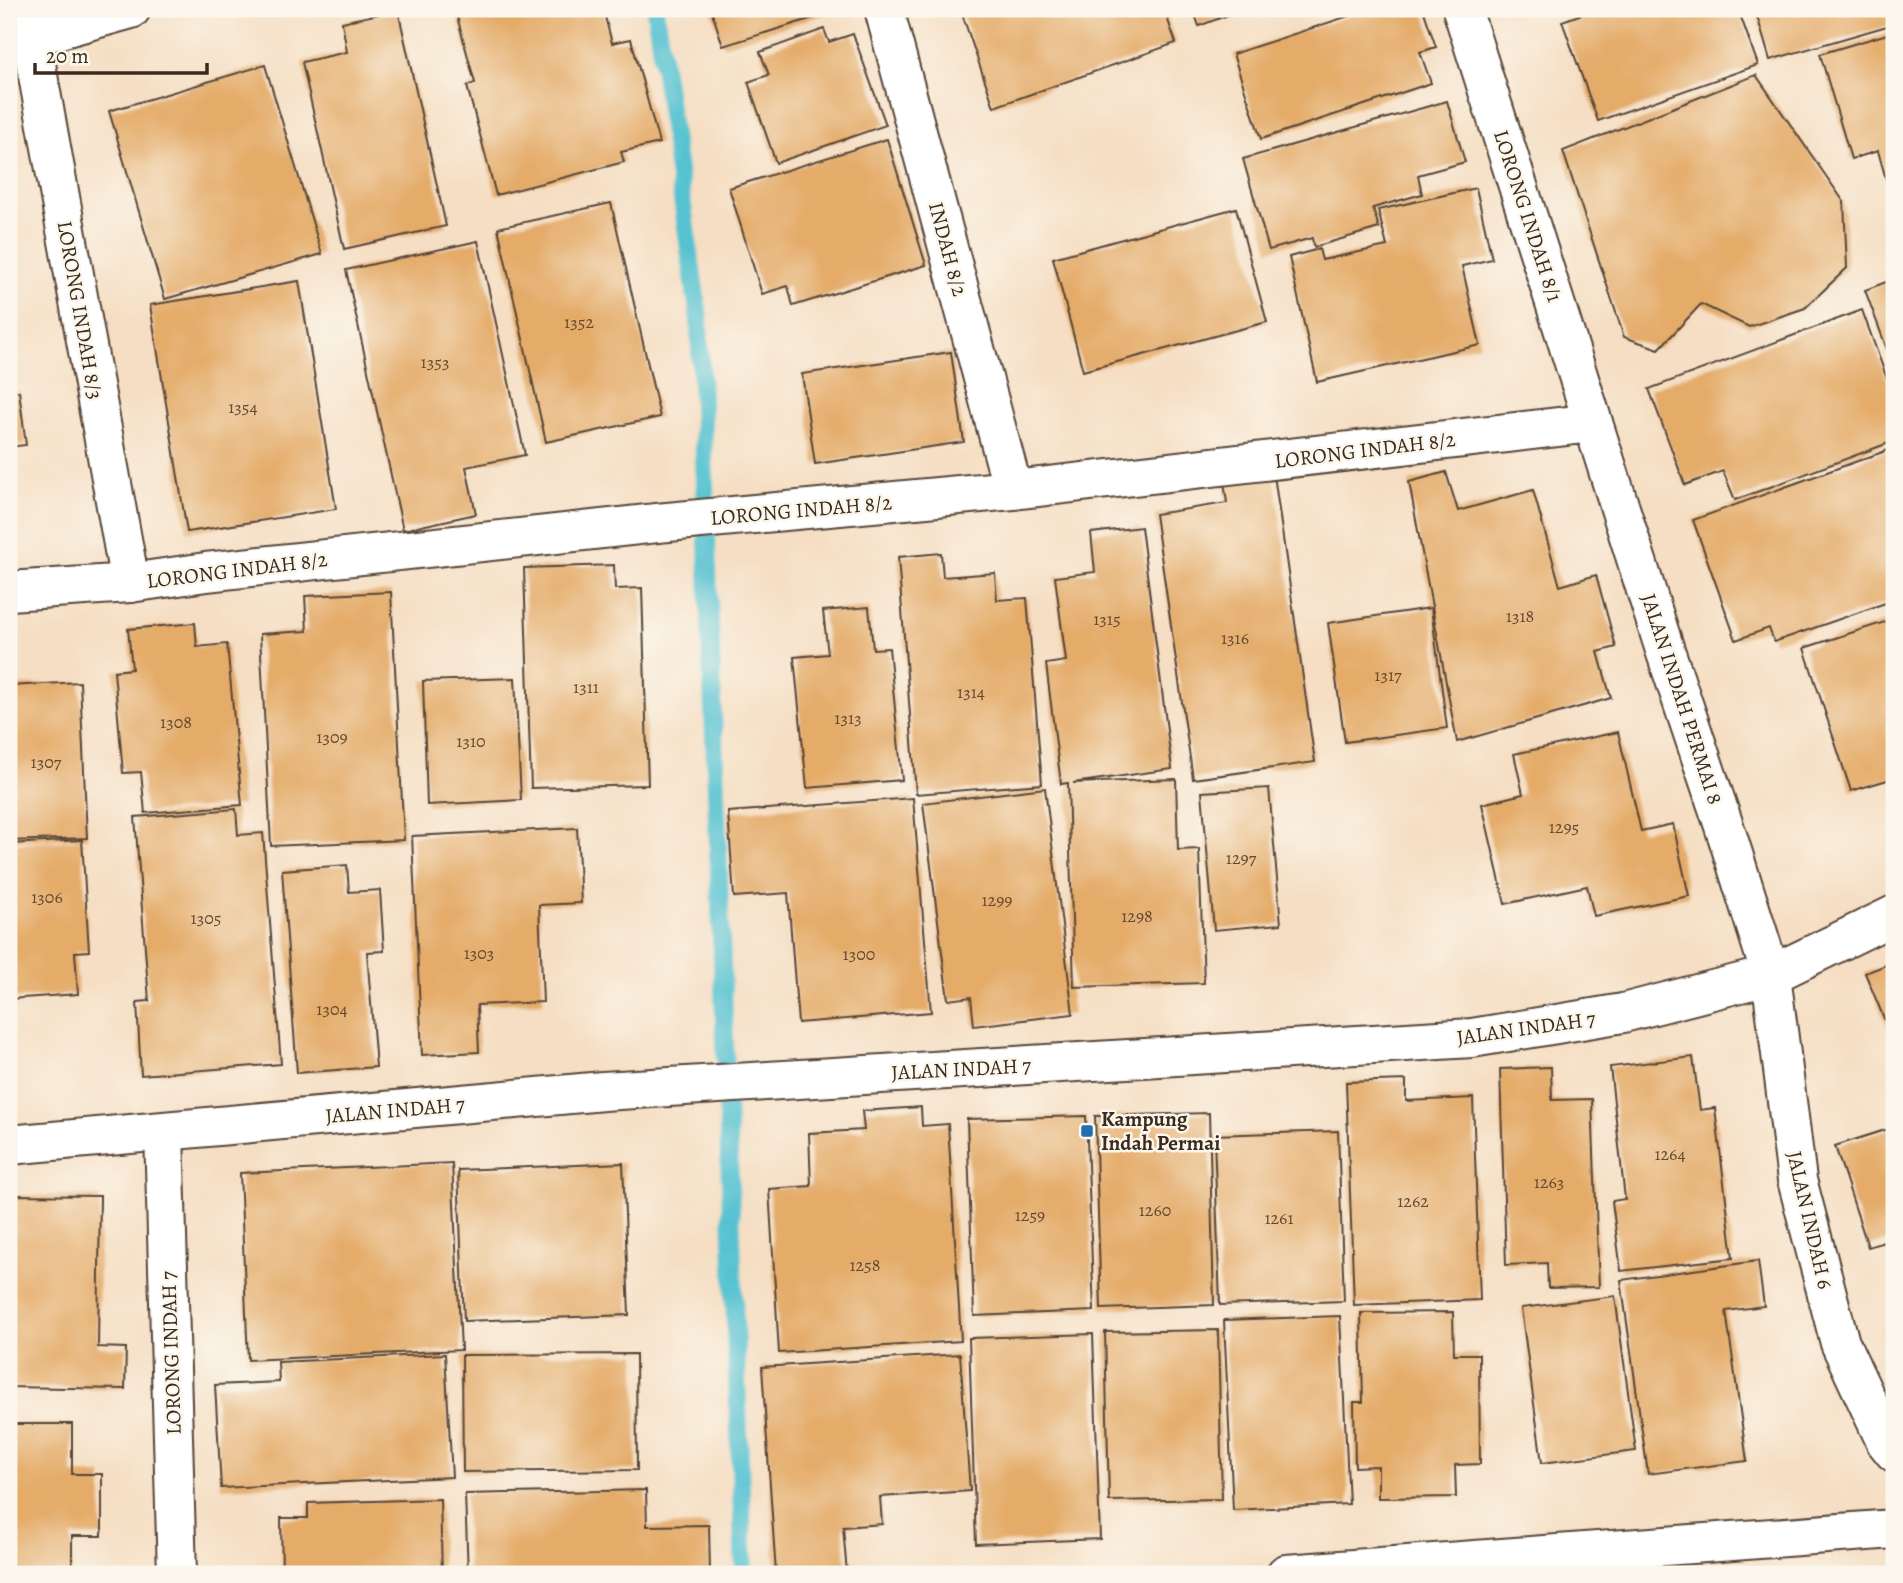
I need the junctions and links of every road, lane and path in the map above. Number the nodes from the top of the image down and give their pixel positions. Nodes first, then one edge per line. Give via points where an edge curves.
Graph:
1 (131, 9) edge
2 (884, 9) edge
3 (1462, 9) edge
4 (27, 23) edge
5 (1593, 424) junction
6 (1013, 490) junction
7 (130, 583) junction
8 (9, 591) edge
9 (1894, 915) edge
10 (1771, 975) junction
11 (164, 1132) junction
12 (9, 1144) edge
13 (1894, 1452) edge
14 (1894, 1529) edge
15 (177, 1574) edge
16 (1286, 1574) edge

1 - 4 street, LORONG INDAH 8/3
2 - 6 street, INDAH 8/2
3 - 5 street, LORONG INDAH 8/1
4 - 7 street, LORONG INDAH 8/3
5 - 6 street, LORONG INDAH 8/2
5 - 10 street, JALAN INDAH PERMAI 8
6 - 7 street, LORONG INDAH 8/2 via 607,529
7 - 8 street, LORONG INDAH 8/2
9 - 10 street, JALAN INDAH 7
10 - 11 street, JALAN INDAH 7 via 1623,1013 1472,1038 603,1091
10 - 13 street, JALAN INDAH 6 via 1797,1180 1840,1343
11 - 12 street, JALAN INDAH 7
11 - 15 street, LORONG INDAH 7
14 - 16 street

